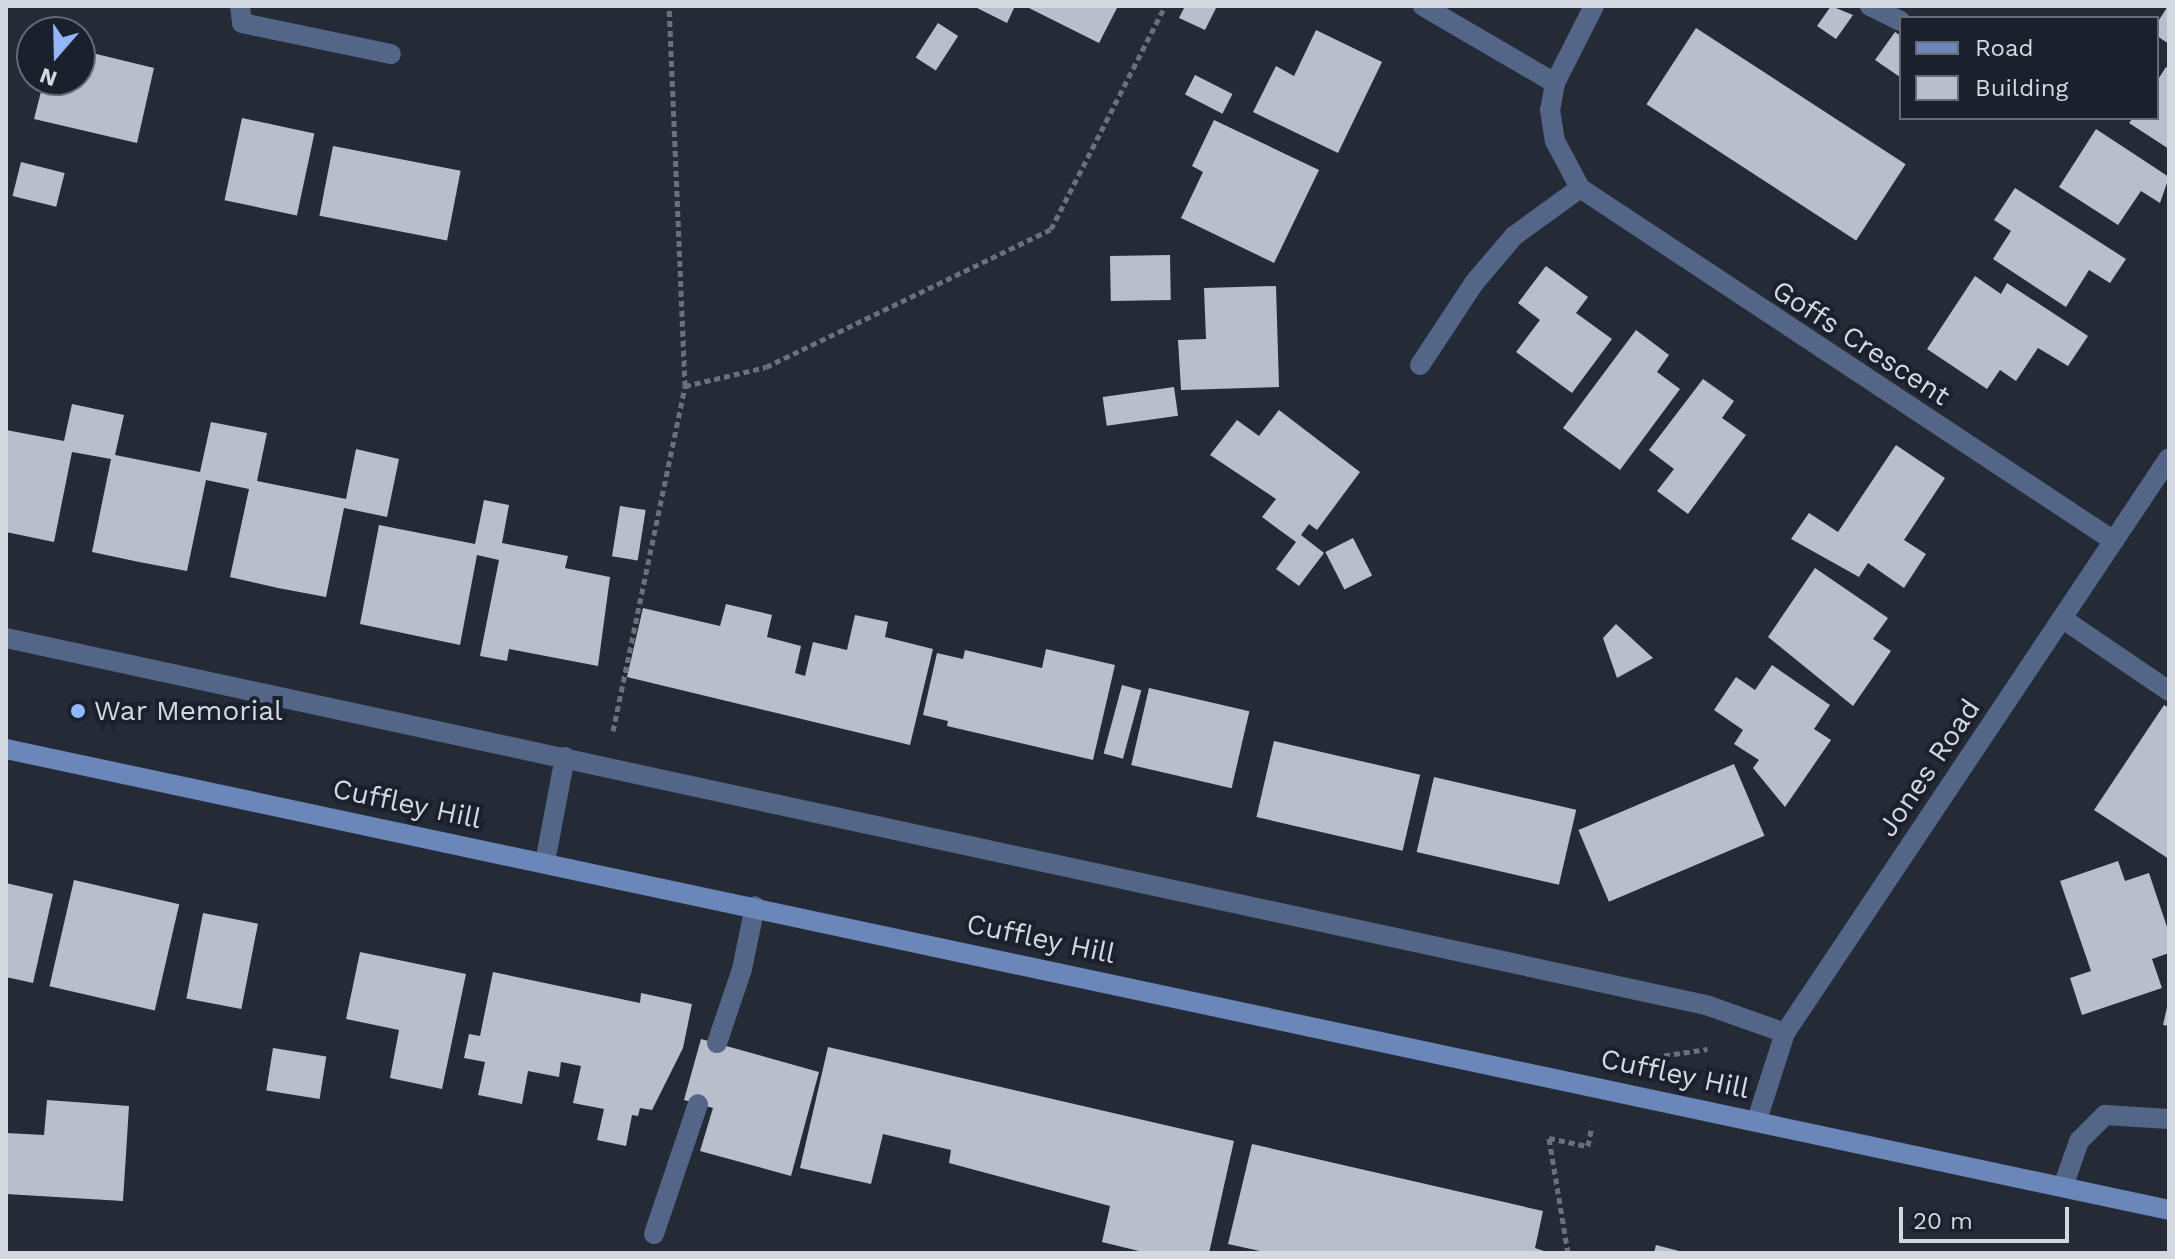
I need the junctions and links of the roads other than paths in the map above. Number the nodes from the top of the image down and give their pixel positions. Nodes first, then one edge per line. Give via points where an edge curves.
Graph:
1 (1423, 6) edge
2 (1594, 6) edge
3 (1870, 6) edge
4 (241, 15) edge
5 (1899, 20) edge
6 (391, 54) dead end
7 (1555, 83) junction
8 (1580, 188) junction
9 (1420, 365) dead end
10 (2169, 458) edge
11 (2114, 541) junction
12 (2063, 619) junction
13 (6, 638) edge
14 (2169, 691) edge
15 (6, 749) edge
16 (565, 757) junction
17 (545, 862) junction
18 (755, 906) junction
19 (1785, 1033) junction
20 (717, 1043) dead end
21 (698, 1104) dead end
22 (2169, 1119) edge
23 (1757, 1120) junction
24 (2063, 1187) junction
25 (2169, 1210) edge
26 (654, 1234) dead end

1 - 7 street
2 - 7 street, Goffs Crescent
3 - 5 street
4 - 6 street
7 - 8 street, Goffs Crescent via 1550,110 1555,141
8 - 9 street via 1514,236 1474,283
8 - 11 street, Goffs Crescent
10 - 11 street, Jones Road
11 - 12 street, Jones Road
12 - 14 street
12 - 19 street, Jones Road
13 - 16 street
15 - 17 main road, Cuffley Hill
16 - 17 street
16 - 19 street via 1706,1005
17 - 18 main road, Cuffley Hill
18 - 20 street via 742,969
18 - 23 main road, Cuffley Hill
19 - 23 street, Jones Road
21 - 26 street
22 - 24 street via 2105,1115 2079,1141
23 - 24 main road, Cuffley Hill
24 - 25 main road, Cuffley Hill

